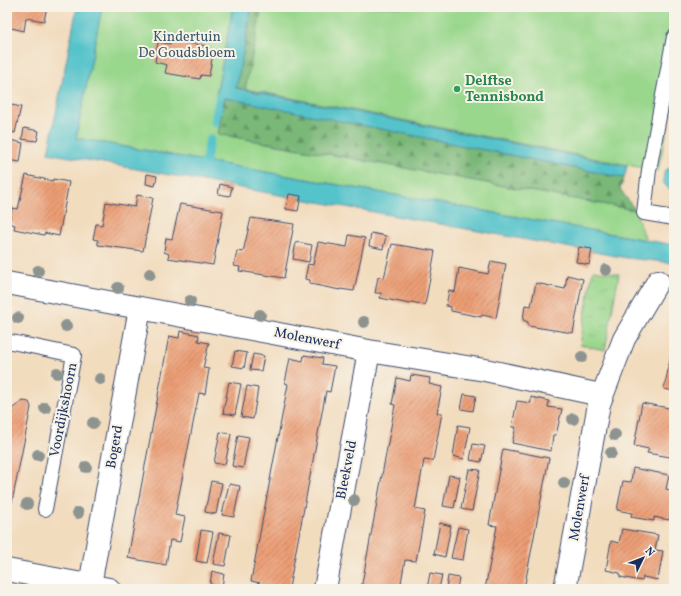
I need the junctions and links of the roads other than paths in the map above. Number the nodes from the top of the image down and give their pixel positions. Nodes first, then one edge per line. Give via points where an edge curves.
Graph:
1 (674, 37) edge
2 (674, 218) edge
3 (658, 281) dead end
4 (7, 283) edge
5 (140, 308) junction
6 (7, 341) edge
7 (369, 351) junction
8 (599, 404) junction
9 (45, 509) dead end
10 (7, 570) edge
11 (99, 587) edge
12 (325, 589) edge
13 (565, 589) edge

1 - 2 lane via 649,170 644,212
3 - 8 street, Molenwerf via 624,340
4 - 5 street, Molenwerf
5 - 7 street, Molenwerf
5 - 11 street, Bogerd
6 - 9 lane, Voordijkshoorn via 74,355
7 - 8 street, Molenwerf via 485,370 596,394
7 - 12 street, Bleekveld
8 - 13 street, Molenwerf
10 - 11 street

